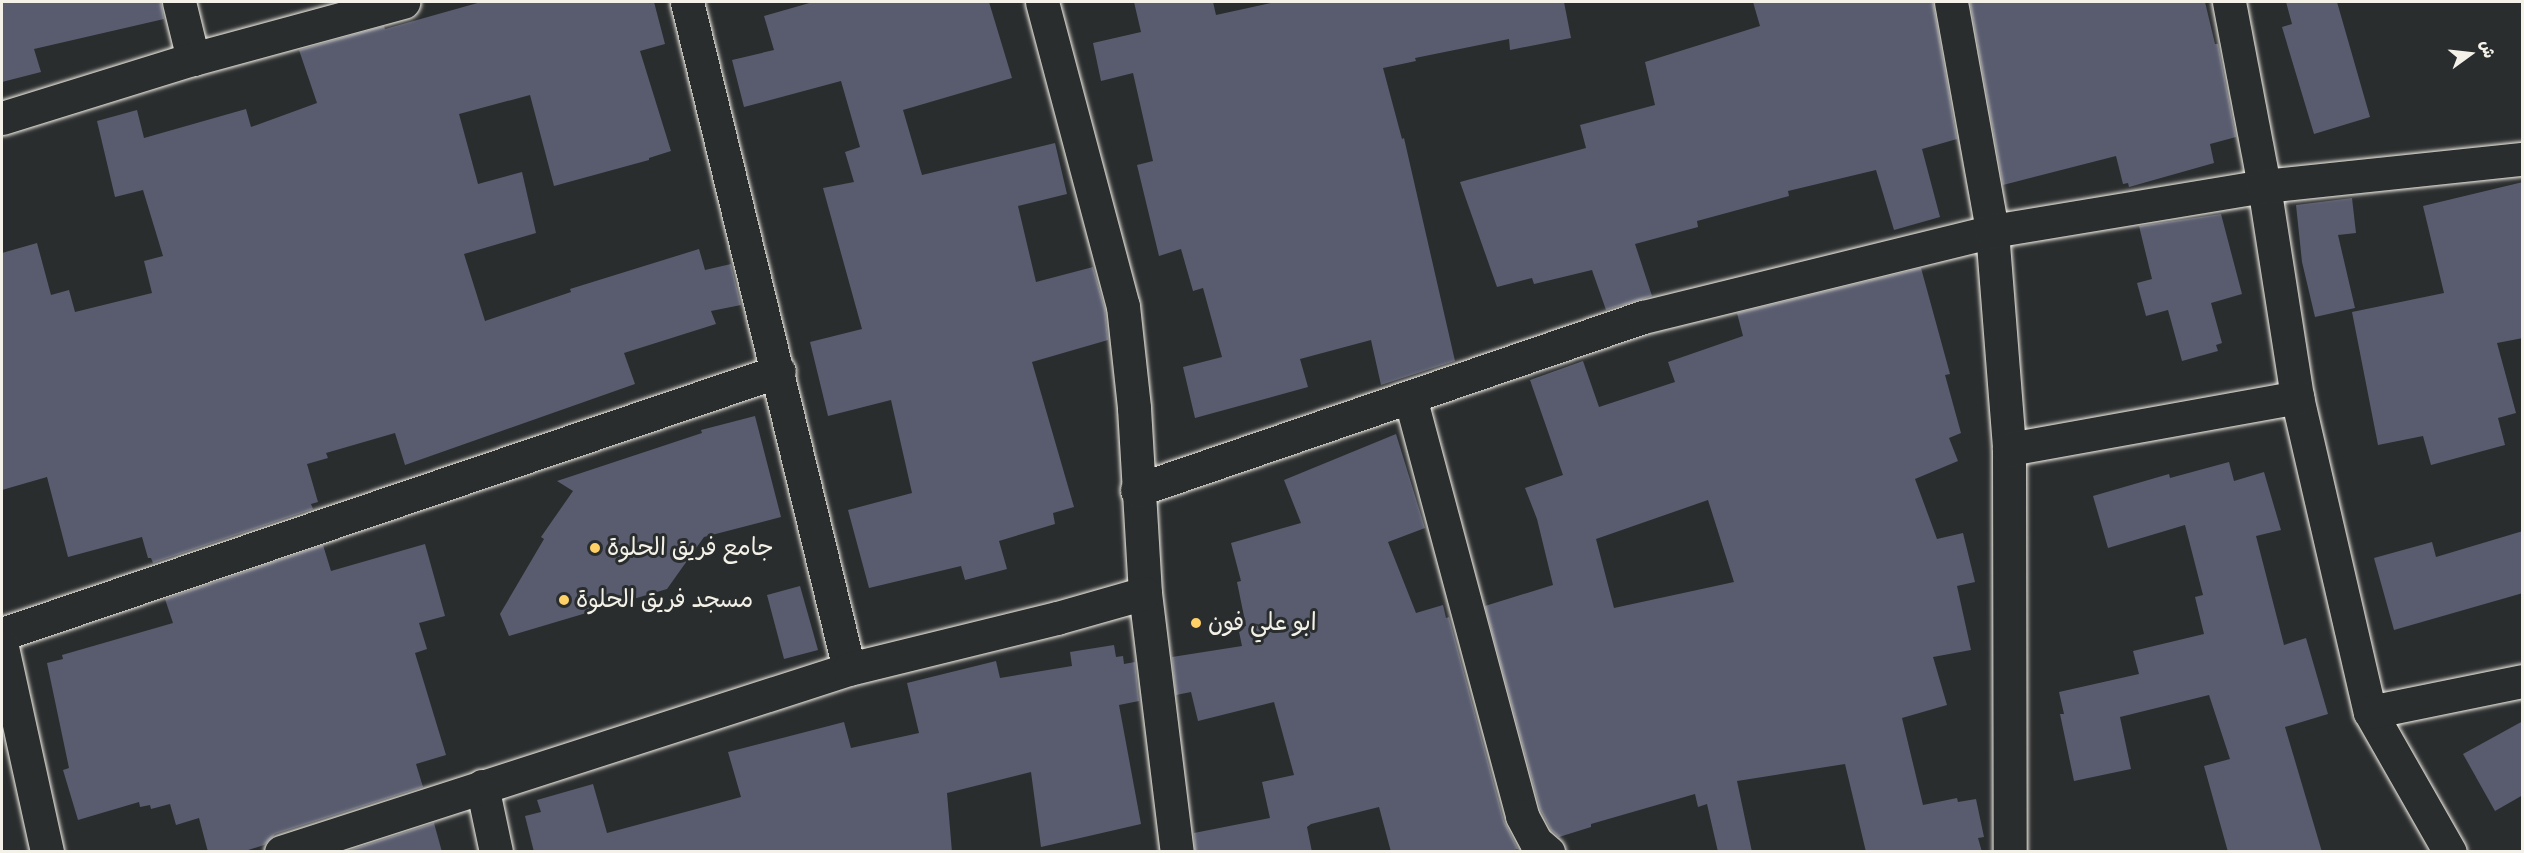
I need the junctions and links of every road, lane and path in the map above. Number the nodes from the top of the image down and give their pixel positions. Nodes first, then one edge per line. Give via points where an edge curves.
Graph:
1 (179, 2) edge
2 (403, 2) edge
3 (687, 2) edge
4 (1042, 2) edge
5 (1951, 2) edge
6 (2229, 2) edge
7 (193, 59) junction
8 (2, 118) edge
9 (2523, 159) edge
10 (2264, 186) junction
11 (1992, 231) junction
12 (779, 371) junction
13 (1410, 397) junction
14 (2297, 397) junction
15 (2009, 449) junction
16 (1137, 490) junction
17 (1145, 593) junction
18 (2, 634) edge
19 (2, 647) edge
20 (849, 669) junction
21 (2523, 681) edge
22 (2370, 712) junction
23 (482, 786) junction
24 (47, 852) edge
25 (281, 852) edge
26 (496, 852) edge
27 (1177, 852) edge
28 (1548, 852) edge
29 (2010, 852) edge
30 (2450, 852) edge

1 - 7 street
2 - 7 street
3 - 12 street
4 - 16 street via 1123,306 1134,408
5 - 11 street
6 - 10 street
7 - 8 street
9 - 10 street
10 - 11 street
10 - 14 street
11 - 13 street via 1643,317
11 - 15 street
12 - 18 street
12 - 20 street
13 - 16 street
13 - 28 street via 1522,816 1536,842
14 - 15 street
14 - 22 street
15 - 29 street
16 - 17 street
17 - 20 street
17 - 27 street
19 - 24 street
20 - 23 street
21 - 22 street
22 - 30 street
23 - 25 street
23 - 26 street

